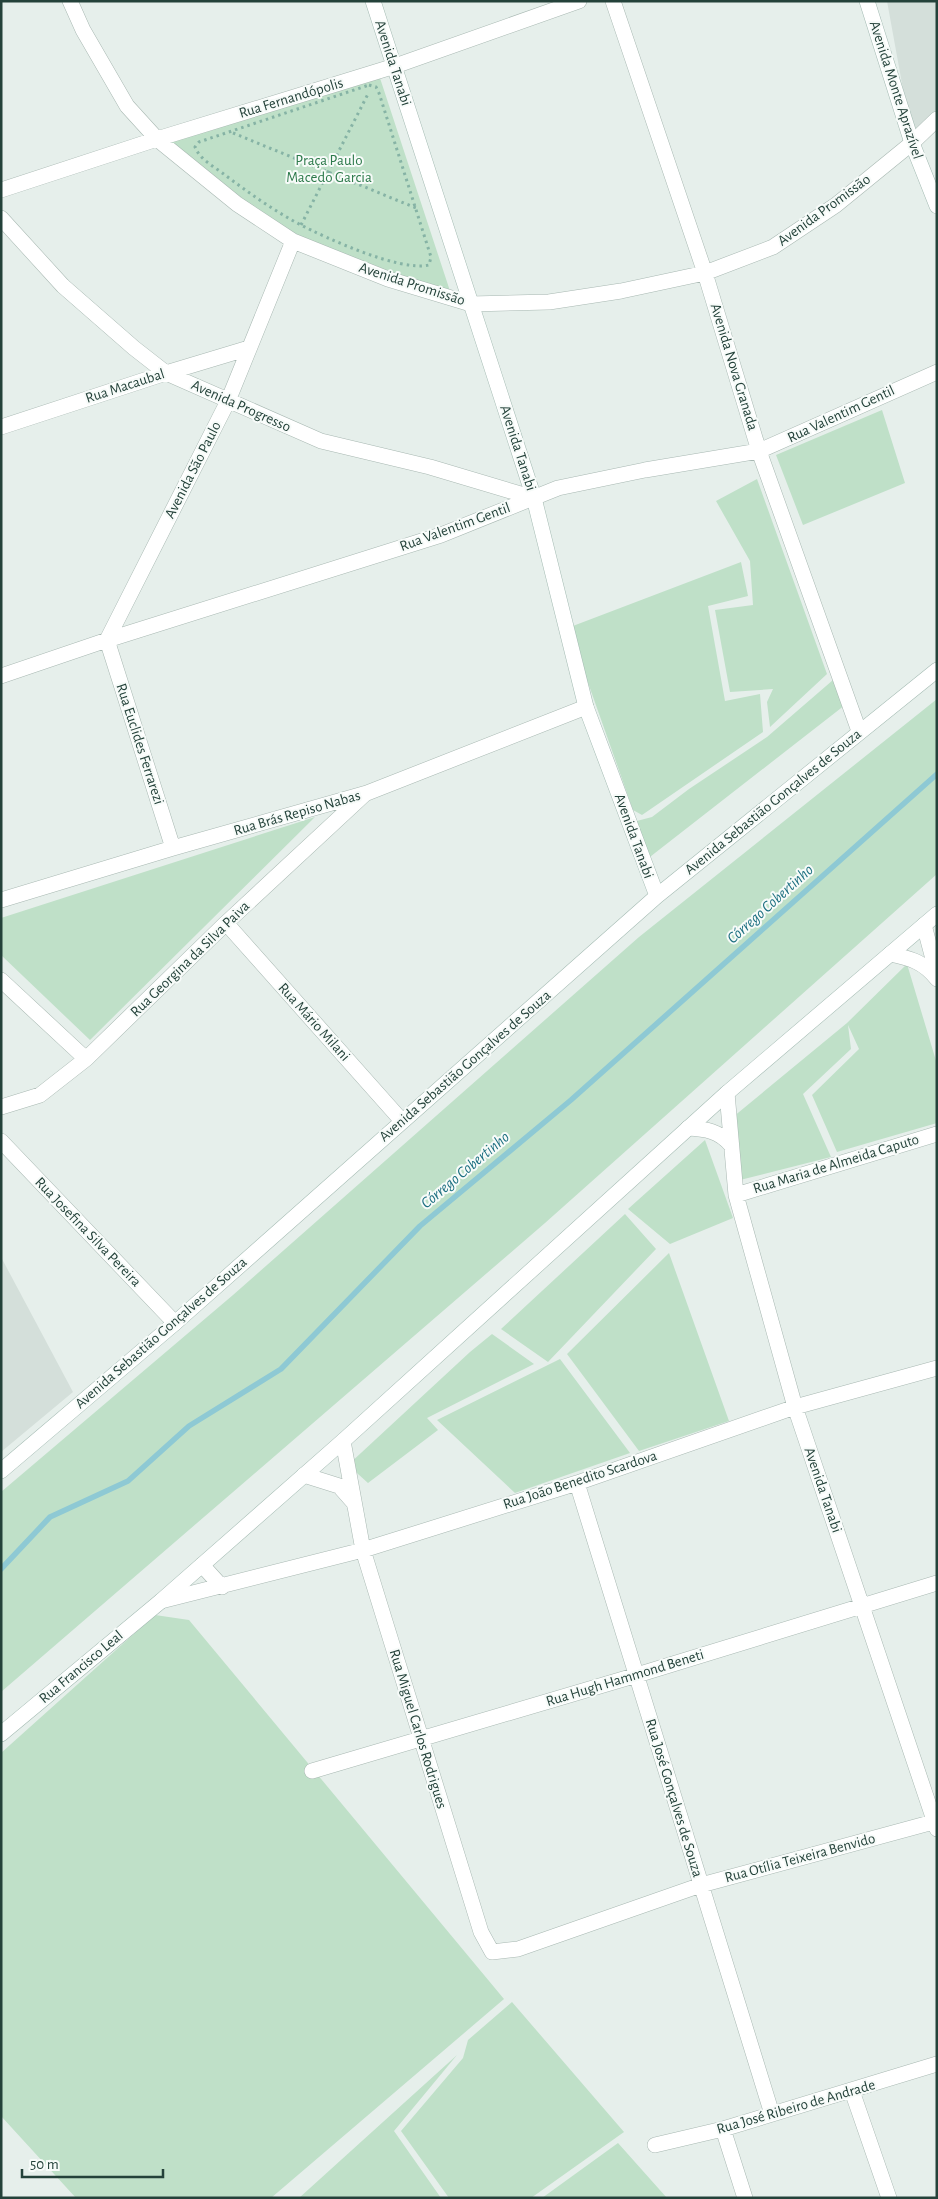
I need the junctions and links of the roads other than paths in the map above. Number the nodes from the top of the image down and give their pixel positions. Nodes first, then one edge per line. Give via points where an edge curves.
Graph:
1 (70, 1) edge
2 (373, 1) edge
3 (578, 1) edge
4 (613, 1) edge
5 (867, 1) edge
6 (395, 66) junction
7 (937, 118) edge
8 (157, 138) junction
9 (912, 143) junction
10 (1, 190) edge
11 (937, 206) edge
12 (1, 218) edge
13 (293, 241) junction
14 (705, 273) junction
15 (471, 304) junction
16 (249, 348) junction
17 (937, 361) edge
18 (937, 372) edge
19 (166, 373) junction
20 (907, 384) junction
21 (228, 401) junction
22 (1, 428) edge
23 (759, 451) junction
24 (534, 498) junction
25 (107, 640) junction
26 (937, 670) edge
27 (1, 676) edge
28 (586, 707) junction
29 (859, 731) junction
30 (367, 793) junction
31 (173, 848) junction
32 (657, 896) junction
33 (1, 900) edge
34 (937, 914) edge
35 (226, 923) junction
36 (924, 925) junction
37 (890, 954) junction
38 (937, 974) edge
39 (937, 979) edge
40 (1, 980) edge
41 (86, 1059) junction
42 (727, 1093) junction
43 (1, 1107) edge
44 (402, 1121) junction
45 (688, 1128) junction
46 (937, 1134) edge
47 (1, 1141) edge
48 (731, 1145) junction
49 (736, 1195) junction
50 (175, 1323) junction
51 (937, 1368) edge
52 (795, 1407) junction
53 (343, 1440) junction
54 (1, 1471) edge
55 (304, 1475) junction
56 (577, 1483) junction
57 (354, 1503) junction
58 (363, 1550) junction
59 (202, 1565) junction
60 (937, 1583) edge
61 (222, 1587) junction
62 (161, 1601) junction
63 (862, 1606) junction
64 (637, 1675) junction
65 (1, 1734) edge
66 (420, 1738) junction
67 (312, 1771) dead end
68 (936, 1824) edge
69 (701, 1885) junction
70 (492, 1952) joint
71 (937, 2064) edge
72 (852, 2091) junction
73 (772, 2114) junction
74 (722, 2129) junction
75 (655, 2145) dead end
76 (745, 2198) edge
77 (889, 2198) edge

1 - 8 street, Avenida Promissão via 127,106
2 - 6 street, Avenida Tanabi
3 - 6 street, Rua Fernandópolis
4 - 14 street, Avenida Nova Granada
5 - 9 street, Avenida Monte Aprazível
6 - 8 street, Rua Fernandópolis
6 - 15 street, Avenida Tanabi
7 - 9 street, Avenida Promissão
8 - 10 street, Rua Fernandópolis
8 - 13 street, Avenida Promissão via 236,204
9 - 11 street, Avenida Monte Aprazível
9 - 14 street, Avenida Promissão via 836,205 773,247
12 - 19 street, Avenida Progresso via 63,286
13 - 15 street, Avenida Promissão via 388,279
13 - 16 street, Avenida São Paulo
14 - 15 street, Avenida Promissão via 549,302
14 - 23 street, Avenida Nova Granada
15 - 24 street, Avenida Tanabi
16 - 19 street, Rua Macaubal
16 - 21 street, Avenida São Paulo
17 - 20 street, Rua Valentim Gentil
18 - 20 street, Rua Valentim Gentil
19 - 21 street, Avenida Progresso
19 - 22 street, Rua Macaubal
20 - 23 street, Rua Valentim Gentil
21 - 24 street, Avenida Progresso via 321,442 430,467
21 - 25 street, Avenida São Paulo
23 - 24 street, Rua Valentim Gentil via 558,488
23 - 29 street, Avenida Nova Granada
24 - 25 street, Rua Valentim Gentil via 441,535
24 - 28 street, Avenida Tanabi
25 - 27 street, Rua Valentim Gentil
25 - 31 street, Rua Euclides Ferrarezi
26 - 29 street, Avenida Sebastião Gonçalves de Souza
28 - 30 street, Rua Brás Repiso Nabas
28 - 32 street, Avenida Tanabi
29 - 32 street, Avenida Sebastião Gonçalves de Souza
30 - 31 street, Rua Brás Repiso Nabas
30 - 35 street, Rua Georgina da Silva Paiva
31 - 33 street, Rua Brás Repiso Nabas
32 - 44 street, Avenida Sebastião Gonçalves de Souza
34 - 36 street
35 - 41 street, Rua Georgina da Silva Paiva
35 - 44 street, Rua Mário Milani
36 - 37 street
36 - 38 street
37 - 39 street via 914,959 929,968
37 - 42 street
40 - 41 street
41 - 43 street, Rua Georgina da Silva Paiva via 40,1095
42 - 45 street
42 - 48 street, Avenida Tanabi
44 - 50 street, Avenida Sebastião Gonçalves de Souza
45 - 48 street via 706,1129 722,1135
45 - 53 street
46 - 49 street, Rua Maria de Almeida Caputo
47 - 50 street, Rua Josefina Silva Pereira
48 - 49 street, Avenida Tanabi
49 - 52 street, Avenida Tanabi
50 - 54 street, Avenida Sebastião Gonçalves de Souza
51 - 52 street, Rua João Benedito Scardova
52 - 56 street, Rua João Benedito Scardova
52 - 63 street, Avenida Tanabi
53 - 55 street
53 - 57 street, Rua Miguel Carlos Rodrigues
55 - 57 street via 339,1486
55 - 59 street
56 - 58 street, Rua João Benedito Scardova
56 - 64 street, Rua José Gonçalves de Souza
57 - 58 street, Rua Miguel Carlos Rodrigues
58 - 61 street, Rua João Benedito Scardova
58 - 66 street, Rua Miguel Carlos Rodrigues
59 - 61 street
59 - 62 street
60 - 63 street, Rua Hugh Hammond Beneti
61 - 62 street, Rua João Benedito Scardova
62 - 65 street, Rua Francisco Leal
63 - 64 street, Rua Hugh Hammond Beneti
63 - 68 street, Avenida Tanabi
64 - 66 street, Rua Hugh Hammond Beneti
64 - 69 street, Rua José Gonçalves de Souza
66 - 67 street, Rua Hugh Hammond Beneti
66 - 70 street, Rua Miguel Carlos Rodrigues via 481,1932
68 - 69 street, Rua Otília Teixeira Benvido
69 - 70 street, Rua Otília Teixeira Benvido via 518,1949
69 - 73 street, Rua José Gonçalves de Souza
71 - 72 street, Rua José Ribeiro de Andrade
72 - 73 street, Rua José Ribeiro de Andrade
72 - 77 street
73 - 74 street, Rua José Ribeiro de Andrade
74 - 75 street, Rua José Ribeiro de Andrade
74 - 76 street

